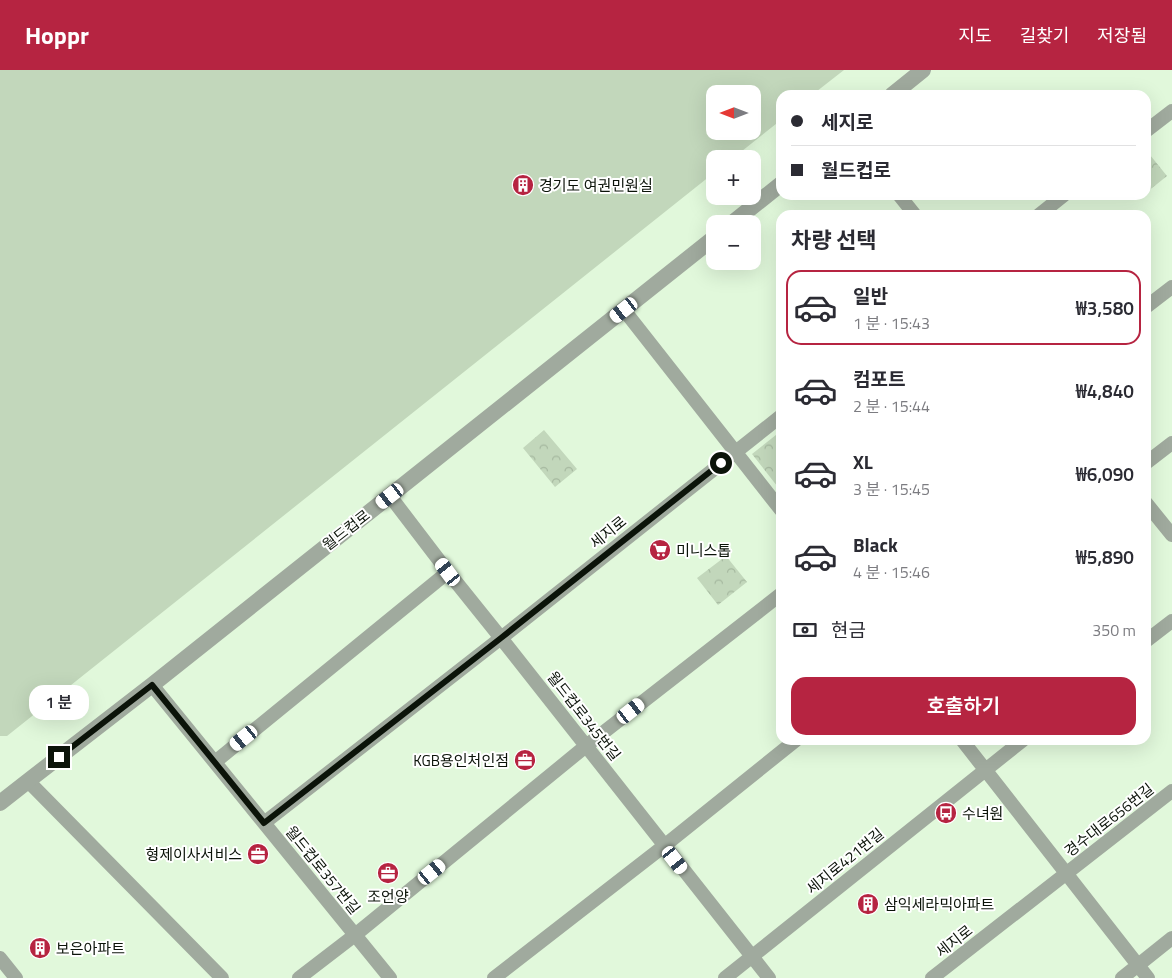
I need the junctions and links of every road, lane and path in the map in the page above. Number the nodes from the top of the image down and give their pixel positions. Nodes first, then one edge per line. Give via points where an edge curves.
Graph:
1 (923, 70) edge
2 (898, 90) edge
3 (1172, 110) edge
4 (1151, 127) edge
5 (776, 188) edge
6 (903, 200) edge
7 (1058, 200) edge
8 (911, 210) edge
9 (1045, 210) edge
10 (742, 215) edge
11 (706, 244) edge
12 (1172, 287) edge
13 (1151, 303) edge
14 (624, 310) junction
15 (776, 420) edge
16 (1172, 443) edge
17 (735, 451) junction
18 (1151, 459) edge
19 (390, 496) junction
20 (776, 504) edge
21 (1151, 509) edge
22 (1172, 535) edge
23 (448, 572) junction
24 (776, 598) edge
25 (1172, 620) edge
26 (1151, 637) edge
27 (501, 638) junction
28 (152, 685) junction
29 (790, 745) edge
30 (966, 745) edge
31 (1017, 745) edge
32 (586, 746) junction
33 (215, 762) junction
34 (986, 770) junction
35 (28, 781) junction
36 (1172, 791) edge
37 (0, 804) edge
38 (264, 823) junction
39 (664, 846) junction
40 (1067, 874) junction
41 (355, 935) junction
42 (1172, 938) edge
43 (752, 957) junction
44 (0, 958) edge
45 (1138, 966) junction
46 (15, 977) edge
47 (222, 978) edge
48 (299, 978) edge
49 (390, 978) edge
50 (494, 978) edge
51 (725, 978) edge
52 (769, 978) edge
53 (932, 978) edge
54 (1122, 978) edge
55 (1148, 978) edge

1 - 2 street
3 - 4 street
5 - 10 street
6 - 8 street
7 - 9 street
11 - 14 street, 월드컵로
12 - 13 street
14 - 17 street
14 - 19 street, 월드컵로
15 - 17 street, 세지로
16 - 18 street
17 - 20 street
17 - 27 street, 세지로
19 - 23 street, 월드컵로345번길
19 - 28 street, 월드컵로
21 - 22 street
23 - 27 street, 월드컵로345번길
23 - 33 street
24 - 32 street
25 - 26 street
27 - 32 street, 월드컵로345번길
27 - 38 street, 세지로
28 - 33 street, 월드컵로357번길
28 - 35 street, 월드컵로
29 - 39 street
30 - 34 street
31 - 34 street, 세지로421번길
32 - 39 street, 월드컵로345번길
32 - 41 street, 월드컵로357번길
33 - 38 street, 월드컵로357번길
34 - 40 street
34 - 43 street, 세지로421번길
35 - 37 street, 월드컵로
35 - 47 street
36 - 40 street, 경수대로656번길
38 - 41 street, 월드컵로357번길
39 - 43 street, 월드컵로345번길
39 - 50 street
40 - 45 street
40 - 53 street, 세지로
41 - 48 street
41 - 49 street, 월드컵로357번길
42 - 45 street
43 - 51 street, 세지로421번길
43 - 52 street, 월드컵로345번길
44 - 46 street
45 - 54 street
45 - 55 street

